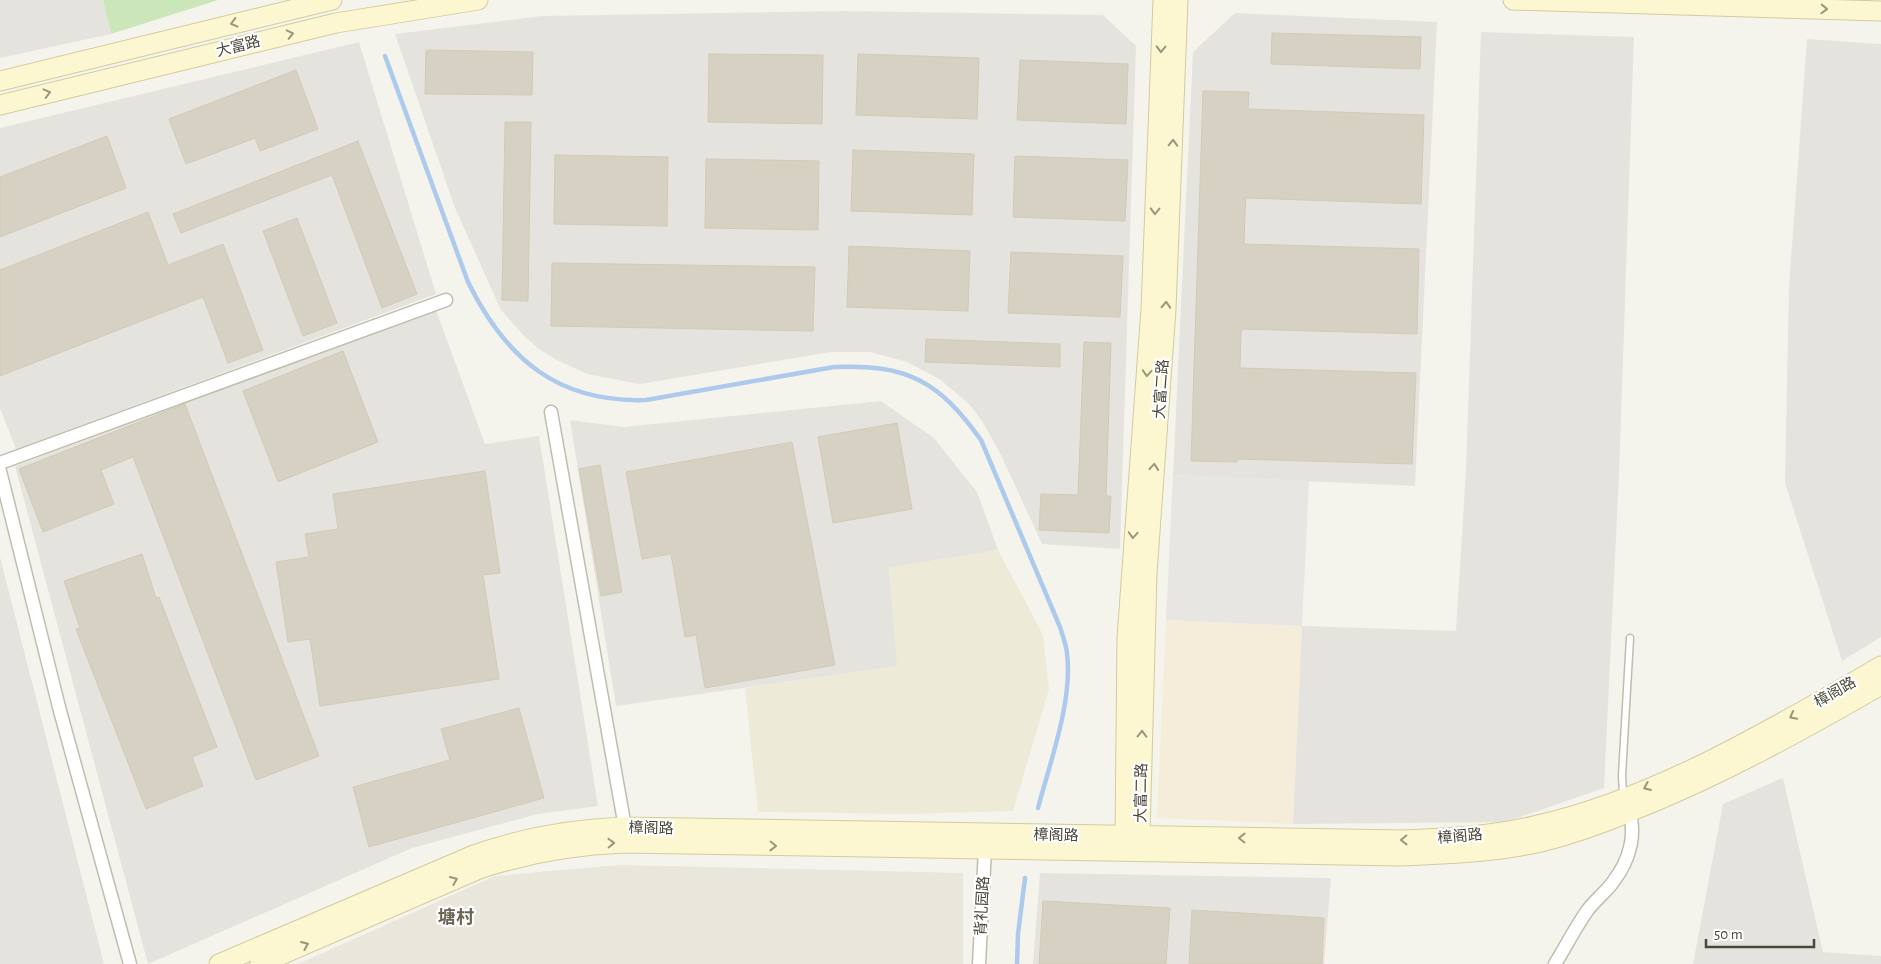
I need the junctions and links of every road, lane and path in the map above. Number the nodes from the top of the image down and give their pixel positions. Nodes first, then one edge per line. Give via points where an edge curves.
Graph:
1 (332, 0) edge
2 (478, 0) edge
3 (1163, 0) edge
4 (1178, 0) edge
5 (1513, 0) edge
6 (1881, 11) edge
7 (0, 82) edge
8 (0, 105) edge
9 (446, 300) dead end
10 (551, 412) dead end
11 (0, 464) edge
12 (0, 470) edge
13 (1630, 638) dead end
14 (1881, 666) edge
15 (1881, 685) edge
16 (1627, 805) junction
17 (625, 827) junction
18 (1133, 841) junction
19 (984, 849) junction
20 (130, 964) edge
21 (219, 964) edge
22 (260, 964) edge
23 (979, 964) edge
24 (1555, 964) edge

1 -> 7 main road, 大富路
8 -> 2 main road, 大富路 via 319,27
3 -> 18 main road, 大富二路 via 1151,308 1127,638
18 -> 4 main road, 大富二路 via 1147,573 1166,309
5 -> 6 main road
9 - 11 street
10 - 17 street
12 - 20 street via 60,711
13 - 16 lane via 1622,775
14 -> 16 main road, 樟阁路
15 - 16 main road, 樟阁路 via 1698,784
16 - 18 main road, 樟阁路 via 1538,825 1454,837
16 - 24 street via 1632,843 1624,864 1588,910
17 - 18 main road, 樟阁路
17 - 21 main road, 樟阁路 via 588,828 512,841
18 - 19 main road, 樟阁路
22 -> 19 main road, 樟阁路 via 479,869 515,857 586,844
19 - 23 street, 背礼园路

